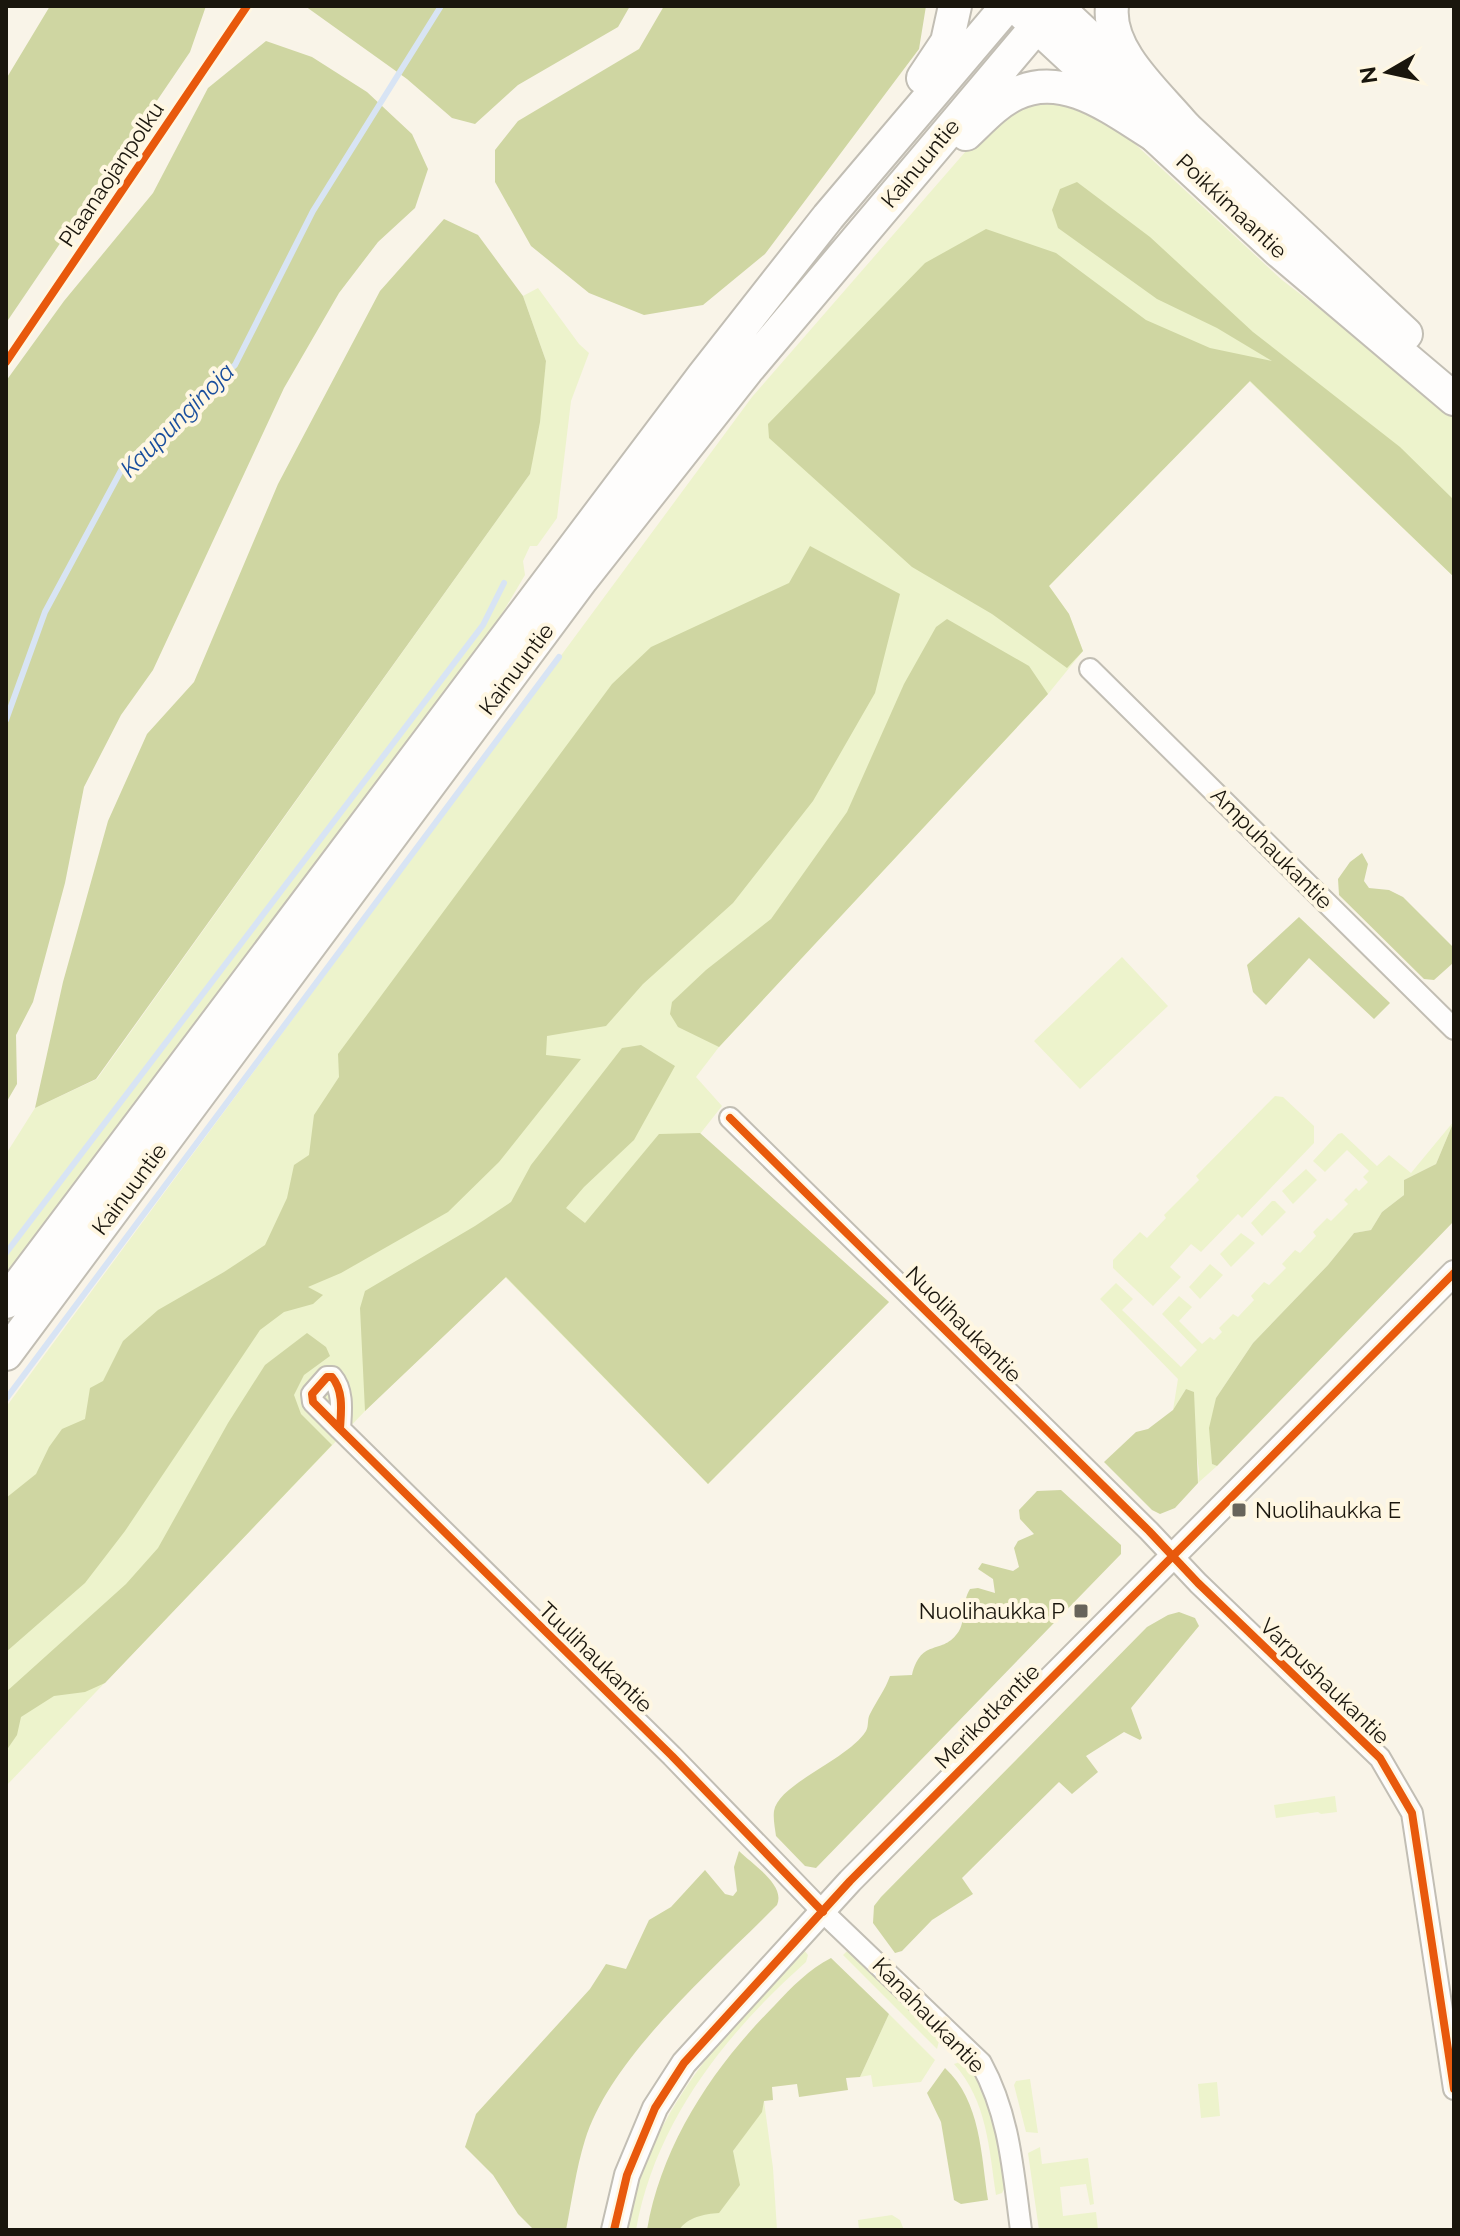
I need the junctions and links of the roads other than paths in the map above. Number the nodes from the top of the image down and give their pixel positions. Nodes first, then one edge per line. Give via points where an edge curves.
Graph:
1 (955, 6) edge
2 (1007, 6) edge
3 (1112, 6) edge
4 (1040, 11) edge
5 (1172, 133) junction
6 (861, 178) junction
7 (852, 245) junction
8 (1454, 381) edge
9 (1454, 399) edge
10 (1090, 669) dead end
11 (1454, 1029) edge
12 (730, 1118) dead end
13 (1454, 1273) edge
14 (6, 1302) edge
15 (6, 1354) edge
16 (340, 1429) dead end
17 (1171, 1556) junction
18 (823, 1912) junction
19 (1454, 2089) edge
20 (614, 2230) edge
21 (1021, 2230) edge

1 - 6 main road via 947,42
2 - 6 main road, Kainuuntie
3 - 5 main road via 1113,34
4 - 5 main road, Poikkimaantie
4 - 7 main road, Kainuuntie
5 - 7 main road via 1072,89 1022,91 995,107
5 - 8 main road, Poikkimaantie via 1365,294
5 - 9 main road, Poikkimaantie via 1279,251
6 - 14 main road, Kainuuntie via 685,400
7 - 15 main road, Kainuuntie via 582,579
10 - 11 street, Ampuhaukantie
12 - 17 street, Nuolihaukantie
13 - 17 street, Merikotkantie
16 - 18 street, Tuulihaukantie
17 - 18 street, Merikotkantie
17 - 19 street, Varpushaukantie via 1380,1758 1412,1813
18 - 20 street, Merikotkantie via 684,2063 655,2108 627,2175
18 - 21 street, Kanahaukantie via 981,2063 996,2089 1006,2124

